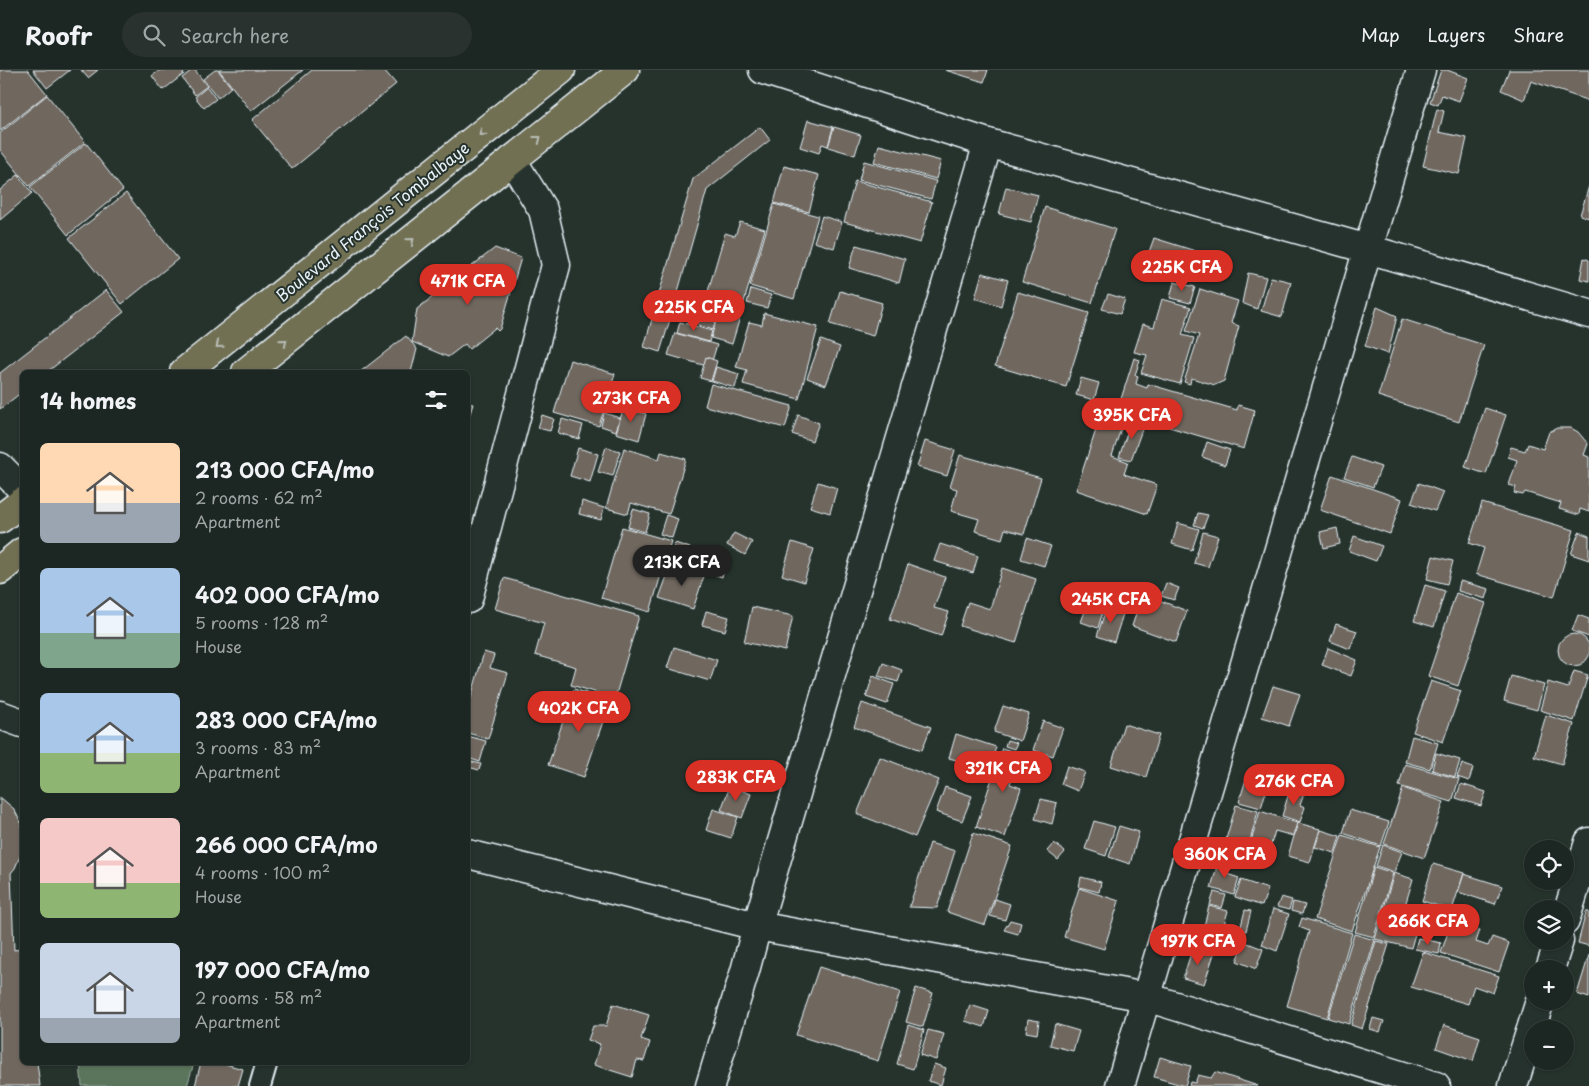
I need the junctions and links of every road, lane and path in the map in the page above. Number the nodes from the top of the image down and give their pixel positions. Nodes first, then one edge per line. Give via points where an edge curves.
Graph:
1 (561, 70) edge
2 (625, 70) edge
3 (763, 70) edge
4 (1421, 70) edge
5 (988, 143) junction
6 (512, 160) junction
7 (1368, 249) junction
8 (1589, 314) edge
9 (186, 370) edge
10 (249, 370) edge
11 (0, 467) edge
12 (20, 487) edge
13 (20, 504) edge
14 (0, 520) edge
15 (20, 554) edge
16 (0, 570) edge
17 (470, 591) edge
18 (0, 715) edge
19 (20, 722) edge
20 (1589, 842) edge
21 (470, 854) edge
22 (1571, 900) edge
23 (757, 926) junction
24 (1146, 998) junction
25 (1537, 1010) edge
26 (266, 1065) edge
27 (260, 1086) edge
28 (710, 1086) edge
29 (1120, 1086) edge
30 (1436, 1086) edge
31 (1513, 1086) edge

1 -> 9 main road, Boulevard François Tombalbaye
6 -> 2 main road
3 - 5 street
4 - 7 street
5 - 7 street
5 - 23 street
10 -> 6 main road
6 - 17 street via 544,210 556,265
7 - 8 street
7 - 24 street
11 - 12 street
13 - 14 main road
15 - 16 main road
18 - 19 street
20 - 22 street
21 - 23 street
23 - 24 street
23 - 28 street
24 - 29 street
24 - 30 street
25 - 31 street
26 - 27 lane

